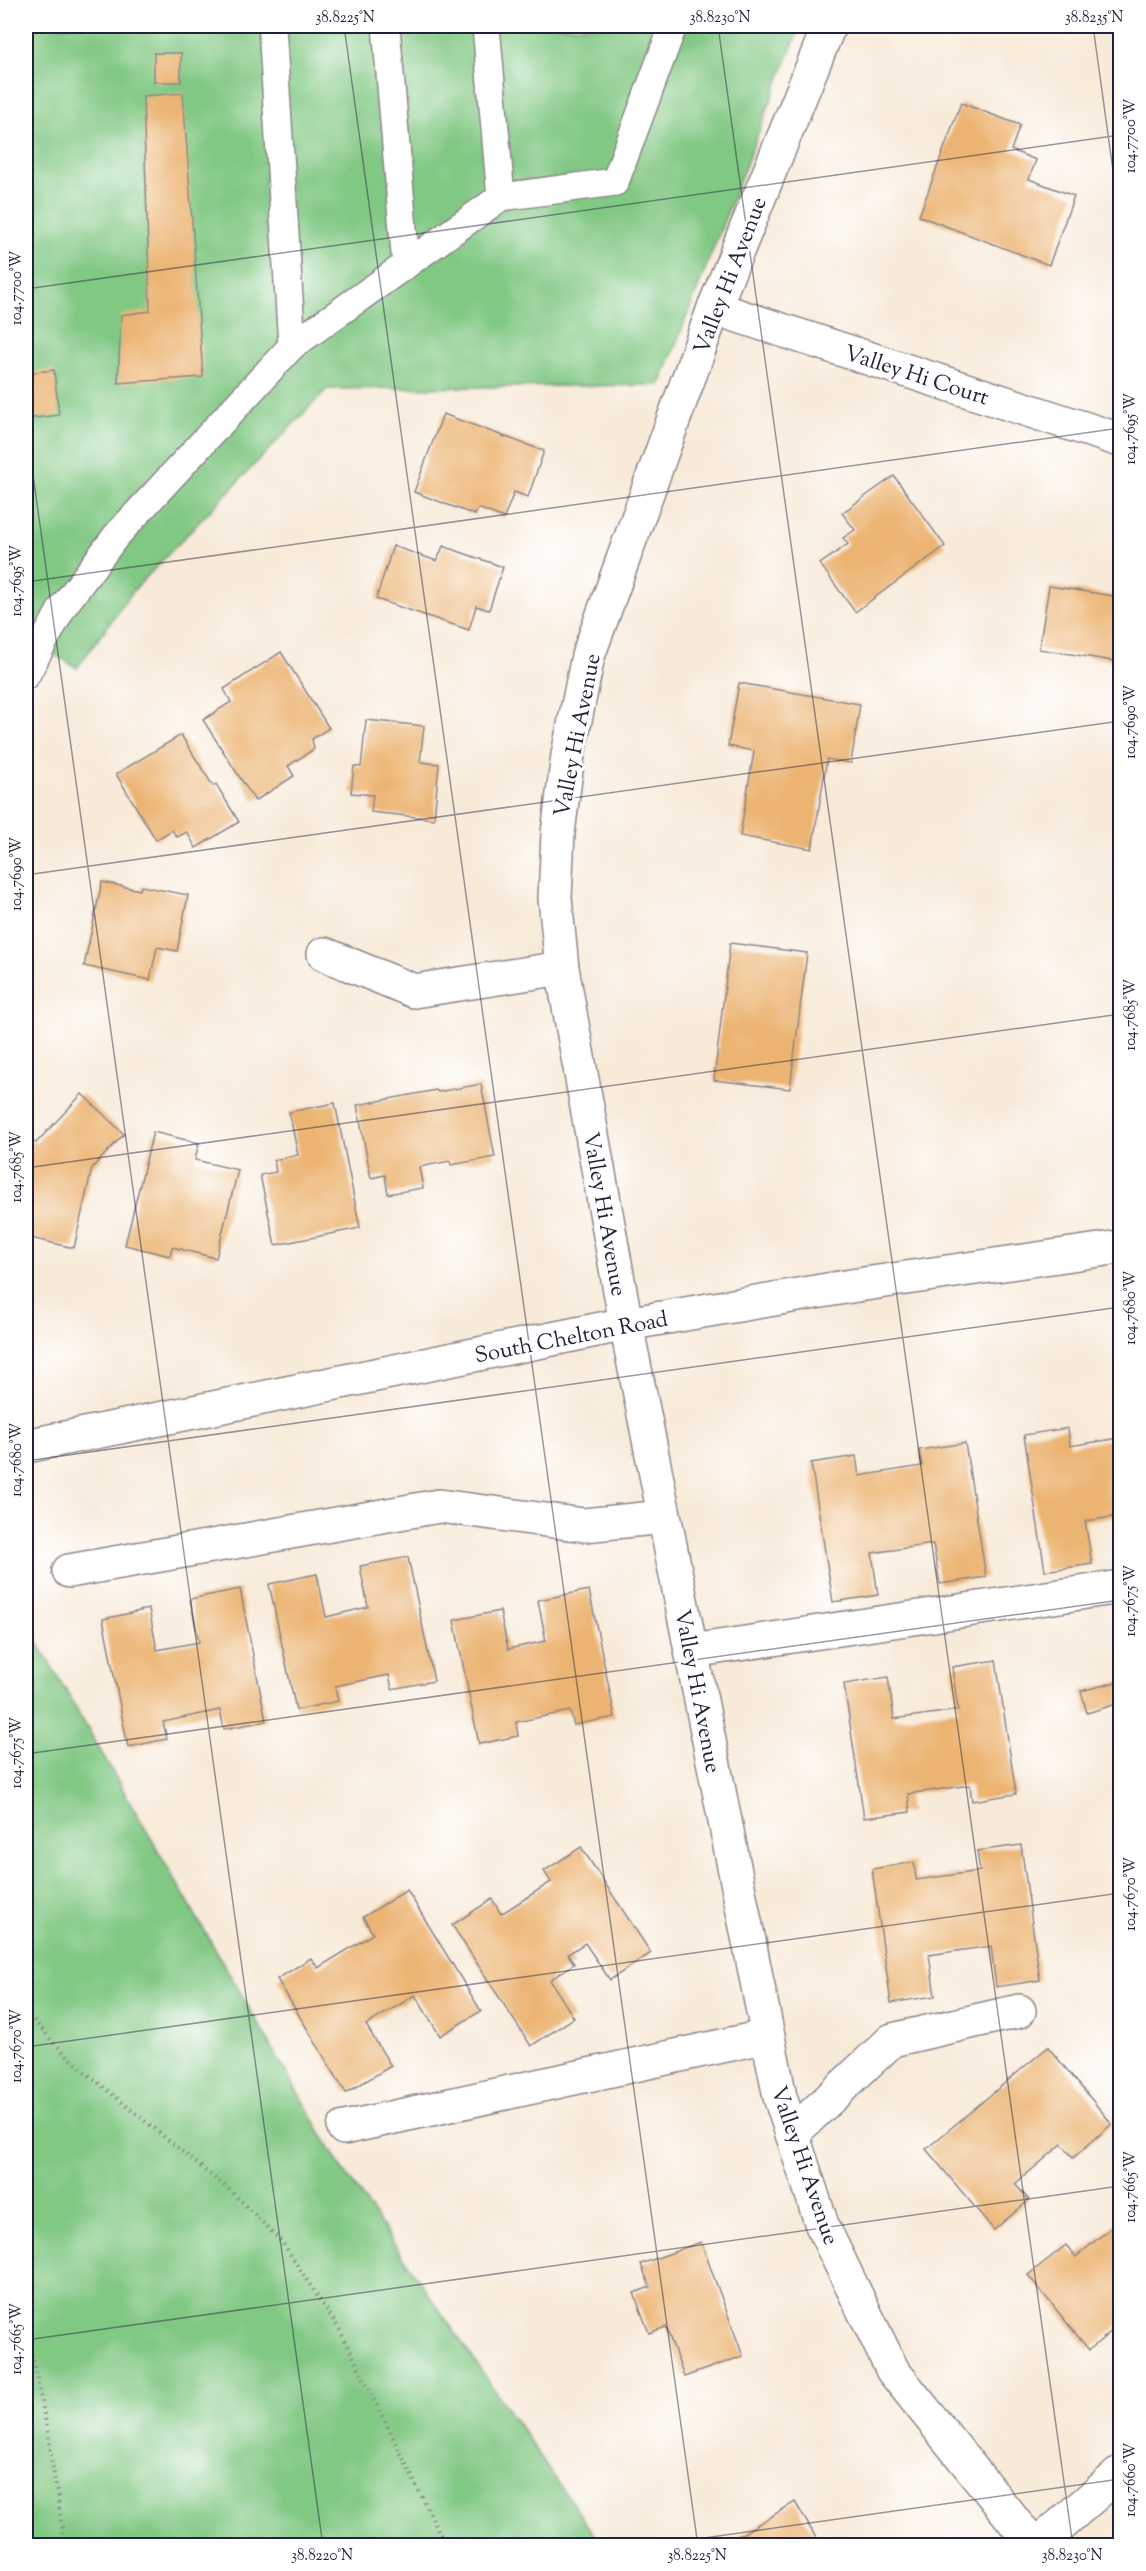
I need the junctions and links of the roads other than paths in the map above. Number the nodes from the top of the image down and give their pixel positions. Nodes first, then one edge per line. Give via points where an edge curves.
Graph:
1 (272, 26) edge
2 (386, 26) edge
3 (486, 26) edge
4 (673, 26) edge
5 (829, 26) edge
6 (501, 197) junction
7 (406, 265) junction
8 (714, 308) junction
9 (292, 346) junction
10 (1120, 440) edge
11 (26, 675) edge
12 (324, 954) dead end
13 (562, 968) junction
14 (1120, 1247) edge
15 (626, 1324) junction
16 (26, 1446) edge
17 (664, 1517) junction
18 (69, 1571) dead end
19 (1120, 1587) edge
20 (692, 1652) junction
21 (1018, 2011) dead end
22 (768, 2036) junction
23 (344, 2128) dead end
24 (792, 2134) junction
25 (1120, 2473) edge
26 (1035, 2546) edge

1 - 9 lane
2 - 7 lane
3 - 6 lane
4 - 6 lane via 615,182
5 - 8 street, Valley Hi Avenue
6 - 7 lane
7 - 9 lane
8 - 10 street, Valley Hi Court
8 - 13 street, Valley Hi Avenue via 588,656 568,755 558,833 555,898
9 - 11 lane via 116,536 62,608
12 - 13 street via 414,991
13 - 15 street, Valley Hi Avenue
14 - 15 street, South Chelton Road
15 - 16 street, South Chelton Road
15 - 17 street, Valley Hi Avenue
17 - 18 street via 584,1525 439,1506
17 - 20 street, Valley Hi Avenue
19 - 20 street
20 - 22 street, Valley Hi Avenue
21 - 24 street via 892,2040
22 - 23 street
22 - 24 street, Valley Hi Avenue
24 - 26 street, Valley Hi Avenue via 822,2225 893,2371
25 - 26 street

